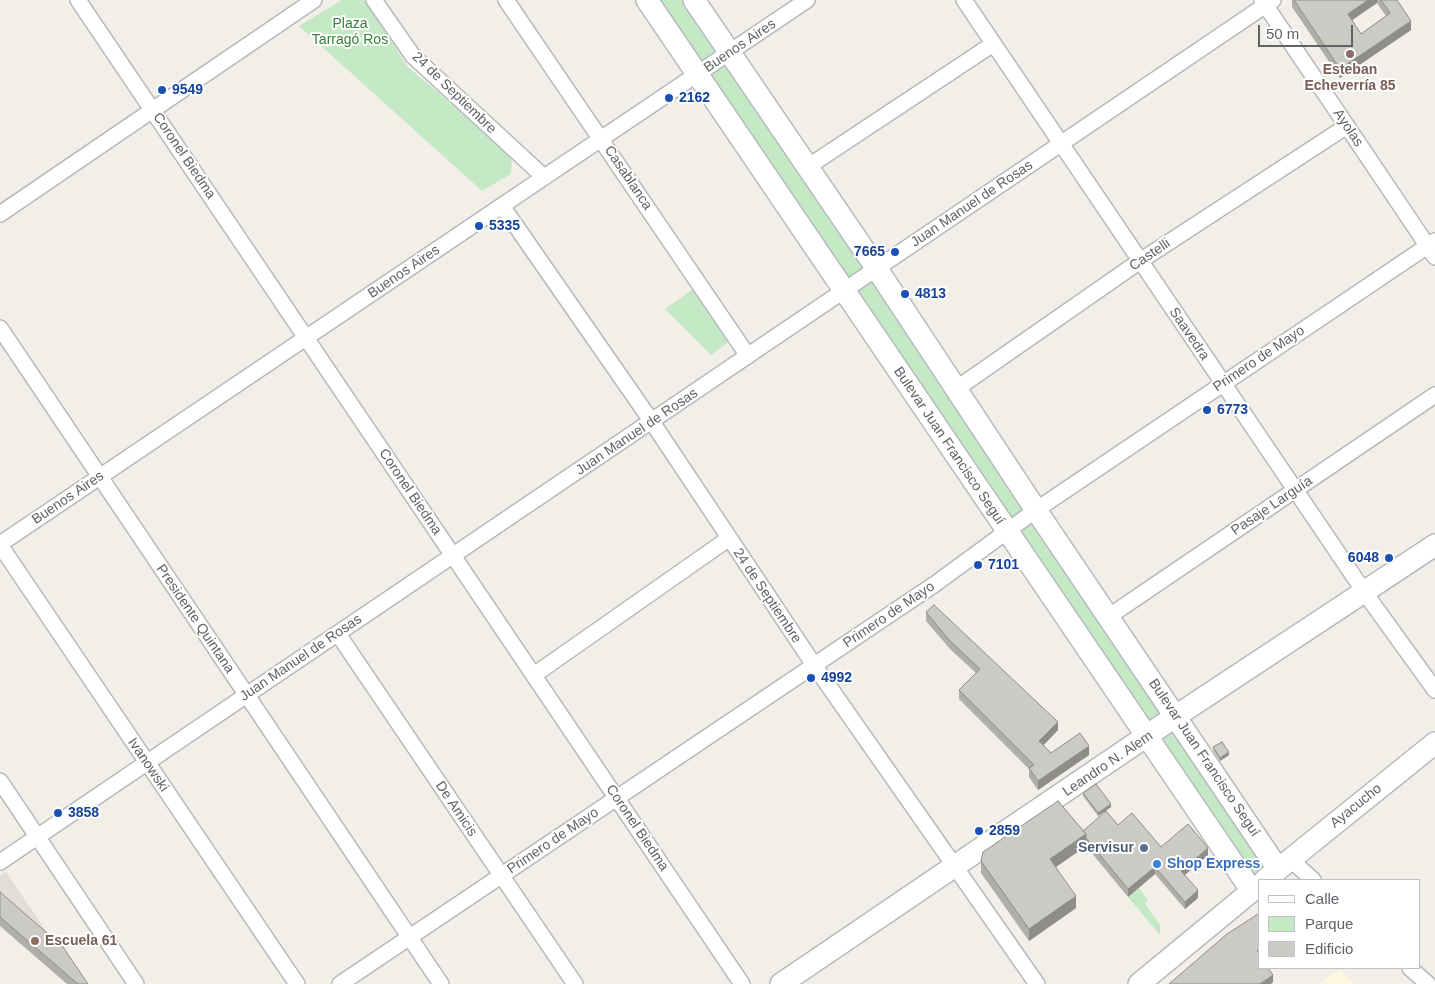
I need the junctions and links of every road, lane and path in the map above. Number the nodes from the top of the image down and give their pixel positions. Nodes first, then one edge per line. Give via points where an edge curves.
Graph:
1 (78, 0) edge
2 (314, 0) edge
3 (374, 0) edge
4 (506, 0) edge
5 (646, 0) edge
6 (694, 0) edge
7 (807, 0) edge
8 (964, 0) edge
9 (1267, 2) edge
10 (993, 44) junction
11 (729, 53) junction
12 (696, 75) junction
13 (152, 109) junction
14 (1347, 126) junction
15 (601, 139) junction
16 (1061, 144) junction
17 (806, 168) junction
18 (544, 178) junction
19 (502, 206) junction
20 (0, 214) edge
21 (1432, 248) edge
22 (1140, 261) junction
23 (877, 269) junction
24 (844, 291) junction
25 (0, 328) edge
26 (306, 338) junction
27 (748, 356) junction
28 (1223, 384) junction
29 (956, 389) junction
30 (1435, 395) edge
31 (652, 422) junction
32 (100, 477) junction
33 (1295, 490) junction
34 (1036, 510) junction
35 (1008, 532) junction
36 (728, 539) junction
37 (1435, 544) edge
38 (0, 545) edge
39 (453, 556) junction
40 (1364, 593) junction
41 (1108, 617) junction
42 (338, 634) junction
43 (814, 665) junction
44 (534, 675) junction
45 (1435, 690) edge
46 (247, 695) junction
47 (1176, 716) junction
48 (1147, 737) junction
49 (1435, 743) edge
50 (147, 763) junction
51 (0, 782) edge
52 (616, 798) junction
53 (37, 837) junction
54 (0, 862) edge
55 (955, 867) junction
56 (501, 876) junction
57 (1269, 877) edge
58 (1298, 879) edge
59 (1258, 886) edge
60 (409, 937) junction
61 (1411, 969) edge
62 (136, 984) edge
63 (297, 984) edge
64 (340, 984) edge
65 (441, 984) edge
66 (575, 984) edge
67 (742, 984) edge
68 (781, 984) edge
69 (1037, 984) edge
70 (1139, 984) edge
71 (1428, 984) edge

1 - 13 street, Coronel Biedma
2 - 13 street
3 - 18 street, 24 de Septiembre via 413,56
4 - 15 street, Casablanca
5 - 12 main road, Bulevar Juan Francisco Seguí
6 - 11 main road, Bulevar Juan Francisco Seguí
7 - 11 street, Buenos Aires
8 - 10 street, Saavedra
9 - 14 street, Ayolas
9 - 16 street, Juan Manuel de Rosas
10 - 16 street, Saavedra
10 - 17 street
11 - 12 street, Buenos Aires
11 - 17 main road, Bulevar Juan Francisco Seguí
12 - 15 street, Buenos Aires
12 - 24 main road, Bulevar Juan Francisco Seguí
13 - 20 street
13 - 26 street, Coronel Biedma
14 - 21 street, Ayolas
14 - 22 street, Castelli
15 - 18 street, Buenos Aires
15 - 27 street, Casablanca
16 - 22 street, Saavedra
16 - 23 street, Juan Manuel de Rosas
17 - 23 main road, Bulevar Juan Francisco Seguí
18 - 19 street, Buenos Aires
19 - 26 street, Buenos Aires
19 - 31 street, 24 de Septiembre
21 - 28 street, Primero de Mayo
22 - 28 street, Saavedra
22 - 29 street, Castelli
23 - 24 street, Juan Manuel de Rosas
23 - 29 main road, Bulevar Juan Francisco Seguí
24 - 27 street, Juan Manuel de Rosas
24 - 35 main road, Bulevar Juan Francisco Seguí
25 - 32 street, Presidente Quintana
26 - 32 street, Buenos Aires
26 - 39 street, Coronel Biedma
27 - 31 street, Juan Manuel de Rosas
28 - 33 street, Saavedra
28 - 34 street, Primero de Mayo
29 - 34 main road, Bulevar Juan Francisco Seguí
30 - 33 street, Pasaje Larguía
31 - 36 street, 24 de Septiembre
31 - 39 street, Juan Manuel de Rosas
32 - 38 street, Buenos Aires
32 - 46 street, Presidente Quintana
33 - 40 street, Saavedra
33 - 41 street, Pasaje Larguía
34 - 35 street, Primero de Mayo
34 - 41 main road, Bulevar Juan Francisco Seguí
35 - 43 street, Primero de Mayo
35 - 48 main road, Bulevar Juan Francisco Seguí
36 - 43 street, 24 de Septiembre
36 - 44 street
37 - 40 main road, Leandro N. Alem
38 - 50 street, Ivanowski
39 - 42 street, Juan Manuel de Rosas
39 - 44 street, Coronel Biedma
40 - 45 street, Saavedra
40 - 47 main road, Leandro N. Alem
41 - 47 main road, Bulevar Juan Francisco Seguí
42 - 46 street, Juan Manuel de Rosas
42 - 56 street, De Amicis
43 - 52 street, Primero de Mayo
43 - 55 street, 24 de Septiembre
44 - 52 street, Coronel Biedma
46 - 50 street, Juan Manuel de Rosas
46 - 60 street, Presidente Quintana
47 - 48 main road, Leandro N. Alem
47 - 57 main road, Bulevar Juan Francisco Seguí
48 - 55 main road, Leandro N. Alem
48 - 57 main road, Bulevar Juan Francisco Seguí
49 - 57 main road, Ayacucho
50 - 53 street, Juan Manuel de Rosas
50 - 63 street, Ivanowski
51 - 53 street
52 - 56 street, Primero de Mayo
52 - 67 street, Coronel Biedma
53 - 54 street, Juan Manuel de Rosas
53 - 62 street
55 - 68 main road, Leandro N. Alem
55 - 69 street, 24 de Septiembre
56 - 60 street, Primero de Mayo
56 - 66 street, De Amicis
57 - 58 street
59 - 70 main road, Ayacucho
60 - 64 street, Primero de Mayo
60 - 65 street, Presidente Quintana
61 - 71 street

